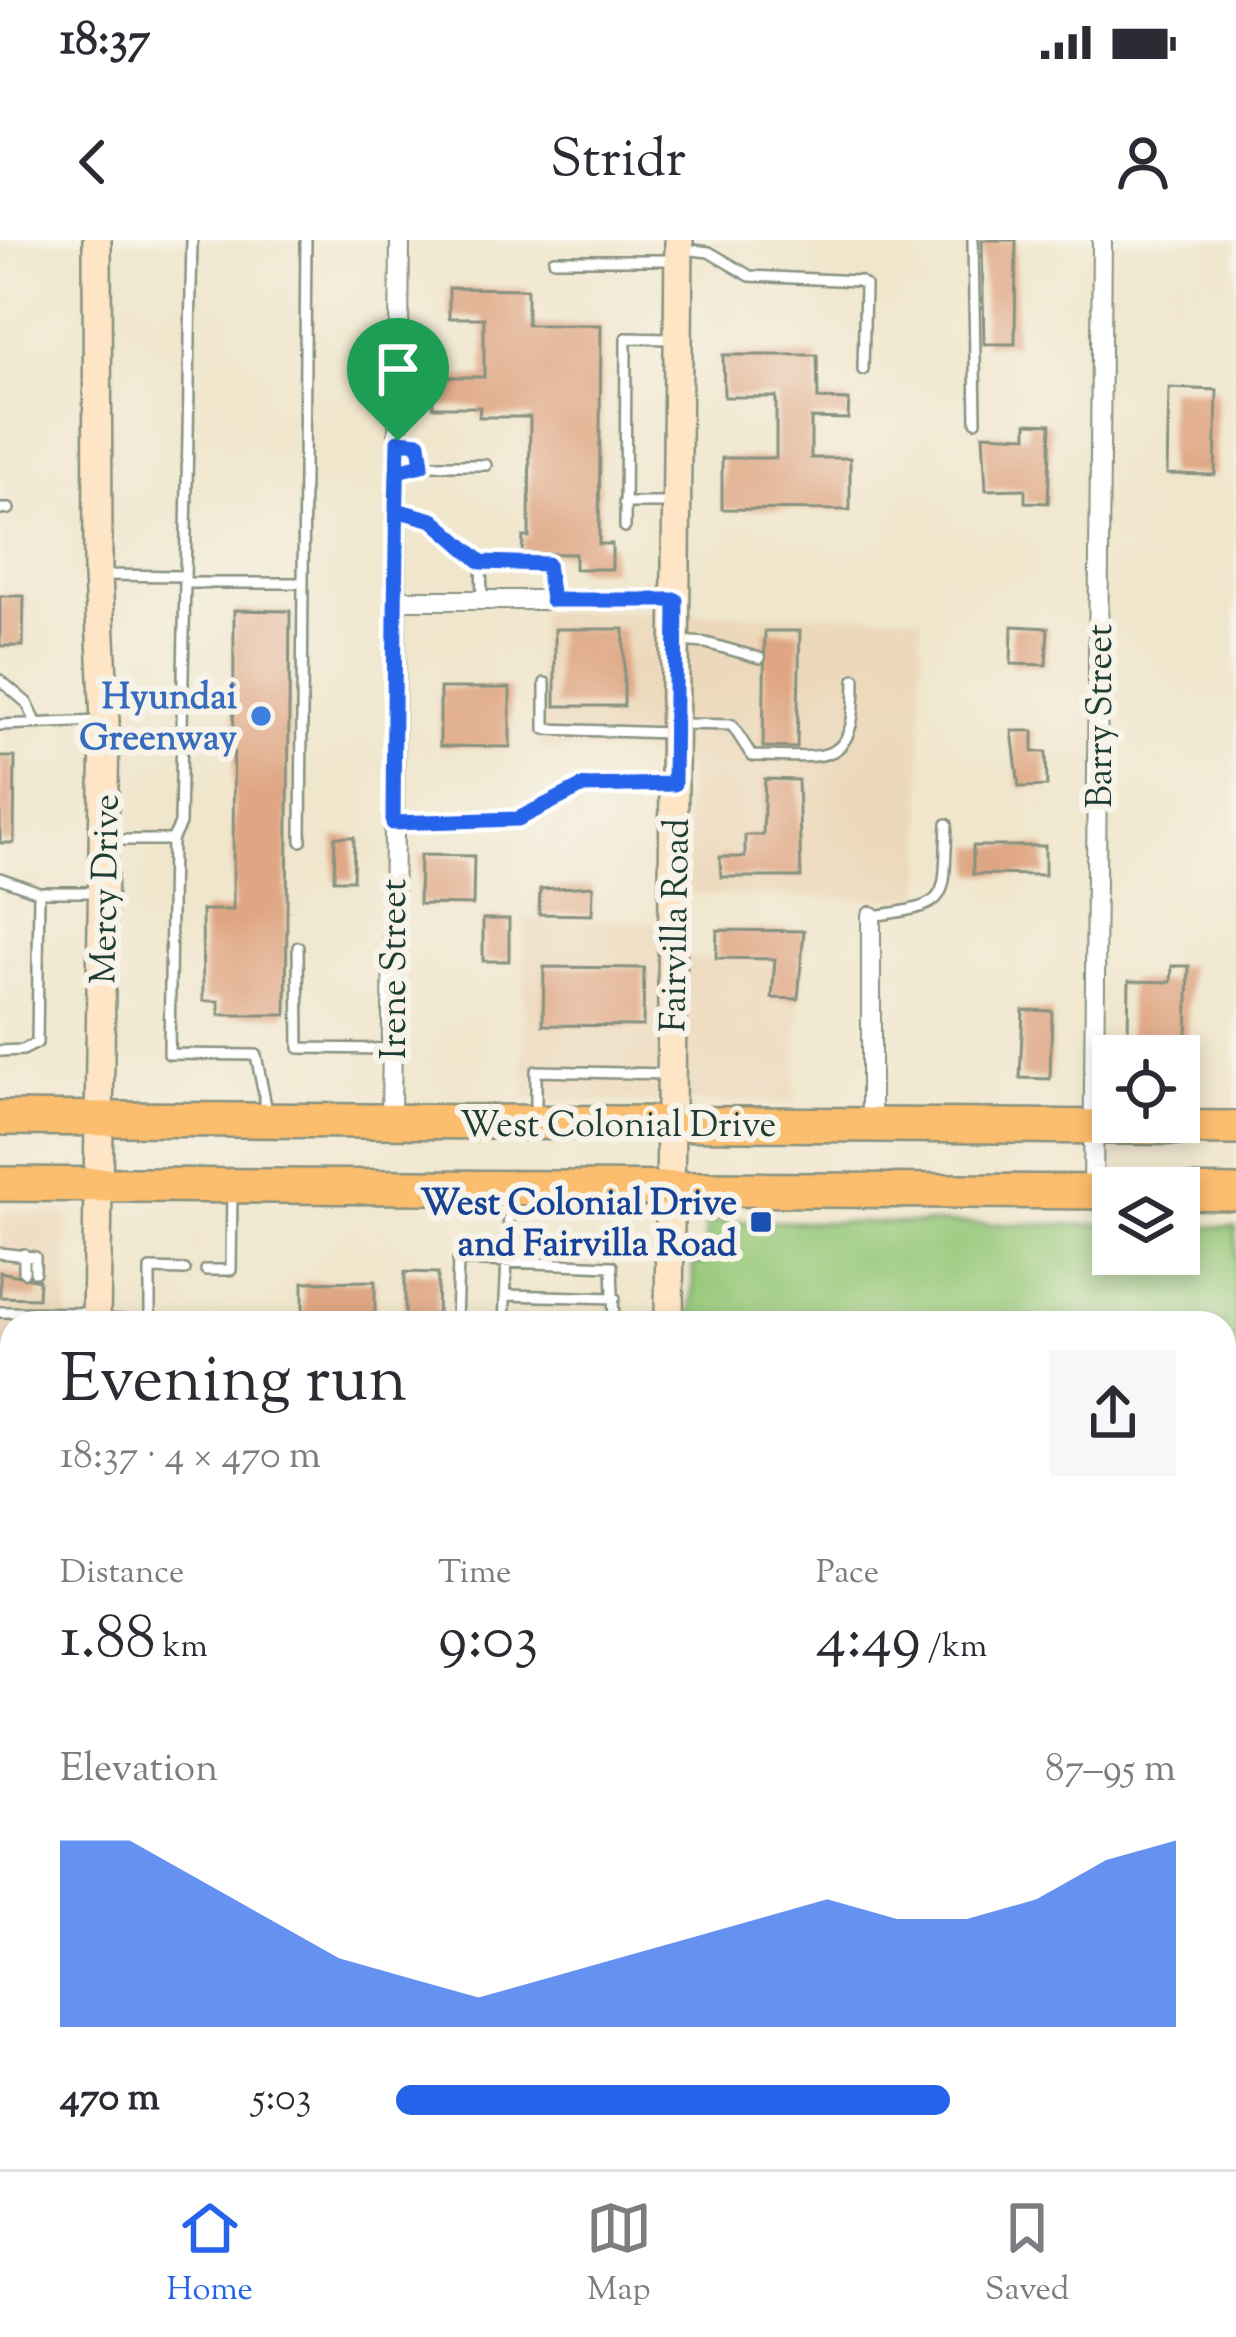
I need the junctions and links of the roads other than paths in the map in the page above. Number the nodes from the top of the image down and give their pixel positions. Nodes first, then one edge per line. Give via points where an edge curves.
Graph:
1 (97, 240) edge
2 (192, 240) edge
3 (306, 240) edge
4 (400, 240) edge
5 (973, 240) edge
6 (1102, 240) edge
7 (679, 249) edge
8 (554, 260) dead end
9 (677, 340) junction
10 (863, 370) dead end
11 (976, 421) dead end
12 (398, 441) junction
13 (422, 465) junction
14 (486, 465) dead end
15 (397, 471) junction
16 (677, 502) junction
17 (625, 503) junction
18 (396, 510) junction
19 (625, 527) dead end
20 (481, 562) junction
21 (98, 575) junction
22 (184, 580) junction
23 (303, 584) junction
24 (395, 600) junction
25 (482, 600) junction
26 (552, 600) junction
27 (676, 600) junction
28 (676, 641) junction
29 (760, 658) dead end
30 (855, 679) dead end
31 (0, 680) edge
32 (545, 683) dead end
33 (36, 722) junction
34 (105, 722) junction
35 (0, 725) edge
36 (675, 729) junction
37 (674, 784) junction
38 (393, 823) junction
39 (947, 824) dead end
40 (172, 840) junction
41 (104, 841) junction
42 (301, 842) dead end
43 (0, 878) edge
44 (39, 892) junction
45 (103, 892) junction
46 (871, 916) joint
47 (298, 947) dead end
48 (1104, 1035) edge
49 (391, 1049) junction
50 (0, 1051) edge
51 (671, 1074) junction
52 (0, 1118) edge
53 (100, 1119) junction
54 (269, 1120) junction
55 (391, 1121) junction
56 (536, 1122) junction
57 (670, 1123) junction
58 (871, 1124) junction
59 (1092, 1126) edge
60 (1200, 1126) edge
61 (1236, 1127) edge
62 (0, 1184) edge
63 (98, 1185) junction
64 (232, 1185) junction
65 (510, 1187) junction
66 (671, 1188) junction
67 (1092, 1192) edge
68 (1200, 1192) edge
69 (1236, 1193) edge
70 (0, 1252) edge
71 (507, 1262) junction
72 (185, 1270) dead end
73 (206, 1270) dead end
74 (30, 1272) dead end
75 (505, 1295) junction
76 (29, 1298) dead end
77 (615, 1298) junction
78 (29, 1311) edge
79 (96, 1311) edge
80 (150, 1311) edge
81 (456, 1311) edge
82 (504, 1311) edge
83 (616, 1311) edge
84 (669, 1311) edge

1 - 21 street, Mercy Drive
2 - 22 lane
3 - 23 lane
4 - 12 street, Irene Street
5 - 11 lane
6 - 48 street, Barry Street
7 - 8 lane
7 - 9 street, Fairvilla Road
7 - 10 lane via 709,252 750,276 859,280 866,285
9 - 16 street, Fairvilla Road
9 - 17 lane via 626,338
12 - 13 lane via 419,443
12 - 15 street, Irene Street
13 - 14 lane
13 - 15 lane
15 - 18 street, Irene Street
16 - 17 lane
16 - 27 street, Fairvilla Road
17 - 19 lane
18 - 20 lane via 433,520
18 - 24 street, Irene Street
20 - 25 lane
20 - 26 lane via 547,564
21 - 22 lane
21 - 34 street, Mercy Drive
22 - 23 lane
22 - 40 lane via 180,824
23 - 42 lane
24 - 25 street
24 - 38 street, Irene Street
25 - 26 street
26 - 27 street
27 - 28 street, Fairvilla Road
28 - 29 lane
28 - 36 street, Fairvilla Road
30 - 36 lane via 855,725 827,756 752,756 732,725
31 - 33 lane
32 - 36 lane via 545,728
33 - 34 lane
33 - 35 lane
34 - 41 street, Mercy Drive
36 - 37 street, Fairvilla Road
37 - 38 lane via 583,786 518,819
37 - 51 street, Fairvilla Road
38 - 49 street, Irene Street
39 - 46 lane via 943,894 934,904
40 - 41 lane
40 - 54 lane via 170,1054 256,1055
41 - 45 street, Mercy Drive
43 - 44 lane
44 - 45 lane
44 - 50 lane via 37,1042
45 - 53 street, Mercy Drive
46 - 58 street
47 - 49 lane via 299,1048
49 - 55 street, Irene Street
51 - 56 lane via 536,1071
51 - 57 street, Fairvilla Road
52 - 53 highway, West Colonial Drive
53 - 54 highway, West Colonial Drive
53 - 63 street, Mercy Drive
54 - 55 highway, West Colonial Drive
55 - 56 highway, West Colonial Drive
56 - 57 highway, West Colonial Drive
57 - 58 highway, West Colonial Drive
57 - 66 street, Fairvilla Road
58 - 59 highway, West Colonial Drive
60 - 61 highway, West Colonial Drive
62 - 63 highway, West Colonial Drive
63 - 64 highway, West Colonial Drive
63 - 79 street, Mercy Drive
64 - 65 highway, West Colonial Drive
64 - 73 lane via 231,1270
65 - 66 highway, West Colonial Drive
65 - 71 lane
66 - 67 highway, West Colonial Drive
66 - 84 street, Fairvilla Road
68 - 69 highway
70 - 74 lane via 35,1257
71 - 75 lane
71 - 77 lane via 612,1266
71 - 81 lane via 458,1260
72 - 80 lane via 150,1269
75 - 77 lane
75 - 82 lane
76 - 78 lane
77 - 83 lane

